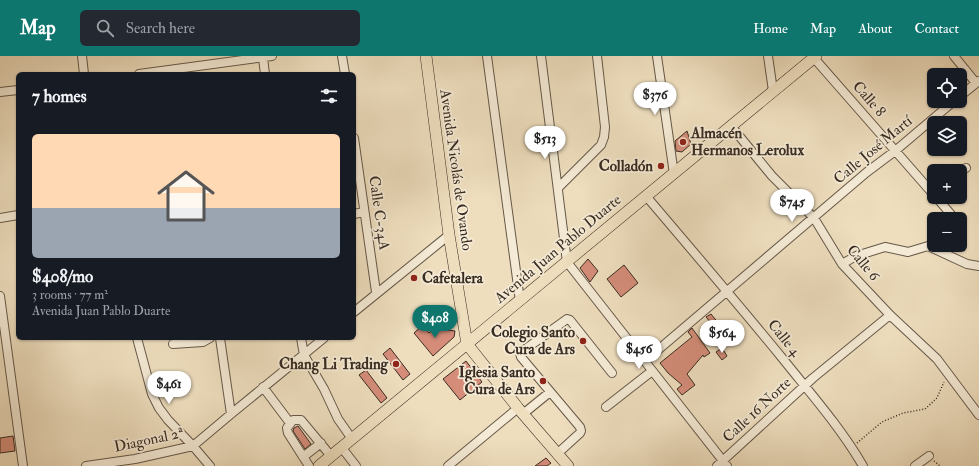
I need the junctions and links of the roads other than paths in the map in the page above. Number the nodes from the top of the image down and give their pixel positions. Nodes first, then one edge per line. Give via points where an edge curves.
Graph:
1 (82, 56) edge
2 (197, 56) edge
3 (272, 56) edge
4 (342, 56) edge
5 (426, 56) edge
6 (487, 56) edge
7 (541, 56) edge
8 (597, 56) edge
9 (657, 56) edge
10 (768, 56) edge
11 (954, 56) edge
12 (815, 57) edge
13 (263, 58) junction
14 (198, 65) junction
15 (184, 71) edge
16 (84, 72) edge
17 (169, 72) edge
18 (265, 72) edge
19 (345, 72) edge
20 (978, 82) edge
21 (16, 90) edge
22 (773, 91) junction
23 (967, 91) edge
24 (0, 92) edge
25 (946, 108) edge
26 (731, 126) junction
27 (895, 150) junction
28 (356, 153) edge
29 (674, 174) junction
30 (926, 186) edge
31 (558, 187) junction
32 (646, 196) junction
33 (942, 204) edge
34 (364, 212) junction
35 (949, 212) edge
36 (356, 214) edge
37 (16, 216) edge
38 (0, 218) edge
39 (814, 218) junction
40 (449, 235) junction
41 (567, 262) junction
42 (842, 264) junction
43 (979, 266) edge
44 (727, 291) junction
45 (376, 292) junction
46 (0, 296) edge
47 (520, 301) junction
48 (1, 307) edge
49 (356, 310) edge
50 (890, 315) junction
51 (138, 340) edge
52 (206, 340) edge
53 (220, 340) edge
54 (301, 340) edge
55 (322, 340) edge
56 (173, 344) dead end
57 (467, 344) junction
58 (304, 355) junction
59 (644, 362) junction
60 (652, 371) junction
61 (612, 373) dead end
62 (805, 386) junction
63 (263, 387) junction
64 (550, 392) junction
65 (606, 407) dead end
66 (520, 411) junction
67 (231, 414) junction
68 (979, 414) edge
69 (290, 423) junction
70 (352, 439) junction
71 (321, 443) junction
72 (193, 446) junction
73 (342, 448) junction
74 (557, 454) junction
75 (331, 456) junction
76 (929, 456) dead end
77 (303, 457) junction
78 (722, 464) edge
79 (23, 466) edge
80 (86, 466) edge
81 (210, 466) edge
82 (309, 466) edge
83 (319, 466) edge
84 (356, 466) edge
85 (448, 466) edge
86 (568, 466) edge
87 (863, 466) edge
88 (915, 466) edge

1 - 16 street
2 - 14 street
3 - 13 street
4 - 19 street
5 - 40 main road, Avenida Nicolás de Ovando
6 - 47 street
7 - 31 street
8 - 31 street via 604,137 601,145
9 - 29 street
10 - 22 street
11 - 20 street
12 - 22 main road, Avenida Juan Pablo Duarte
12 - 27 street, Calle 8
13 - 14 street
13 - 18 street
14 - 15 street
15 - 17 street
20 - 23 street
21 - 24 street
22 - 26 main road, Avenida Juan Pablo Duarte
25 - 27 street, Calle José Martí
26 - 29 main road, Avenida Juan Pablo Duarte
26 - 39 street, Calle 6 via 772,176
27 - 30 street, Calle 8
27 - 39 street, Calle José Martí
28 - 34 street, Calle C-34A
29 - 32 main road, Avenida Juan Pablo Duarte
31 - 41 street
32 - 41 main road, Avenida Juan Pablo Duarte
32 - 44 street, Calle 4
33 - 35 street, Calle 8
34 - 36 street
34 - 45 street, Calle C-34A
37 - 38 street
39 - 42 street, Calle 6
39 - 44 street, Calle José Martí
40 - 45 street
40 - 57 main road, Avenida Nicolás de Ovando
41 - 47 main road, Avenida Juan Pablo Duarte
41 - 59 street
42 - 43 street via 856,256 885,247 908,252 928,246 967,264
42 - 50 street, Calle 6
44 - 59 street, Calle José Martí
44 - 62 street, Calle 4
45 - 49 street
46 - 48 street
47 - 57 main road, Avenida Juan Pablo Duarte
48 - 79 street
50 - 62 street, Calle 16 Norte
50 - 68 street, Calle 6 via 937,359
51 - 72 street via 152,394 159,408
52 - 56 street
53 - 67 street
54 - 58 street
55 - 58 street, Diagonal 2ª
57 - 66 main road, Avenida Nicolás de Ovando
57 - 70 main road, Avenida Juan Pablo Duarte
58 - 63 street, Diagonal 2ª
58 - 70 street via 338,419
59 - 60 street
60 - 65 street
60 - 78 street
61 - 64 street via 567,318 520,353
62 - 78 street, Calle 16 Norte
62 - 87 street, Calle 4 via 852,447
63 - 67 street, Diagonal 2ª
63 - 69 street
64 - 66 street
64 - 74 street via 581,431
66 - 74 main road, Avenida Nicolás de Ovando
66 - 85 street
67 - 72 street, Diagonal 2ª
69 - 71 street via 293,420 301,420
69 - 77 street via 288,433
70 - 73 main road, Avenida Juan Pablo Duarte
71 - 75 street
71 - 77 street
72 - 80 street, Diagonal 2ª via 135,459
72 - 81 street
73 - 75 main road, Avenida Juan Pablo Duarte
73 - 84 street
74 - 86 main road, Avenida Nicolás de Ovando
75 - 83 main road, Avenida Juan Pablo Duarte
76 - 88 street
77 - 82 street

